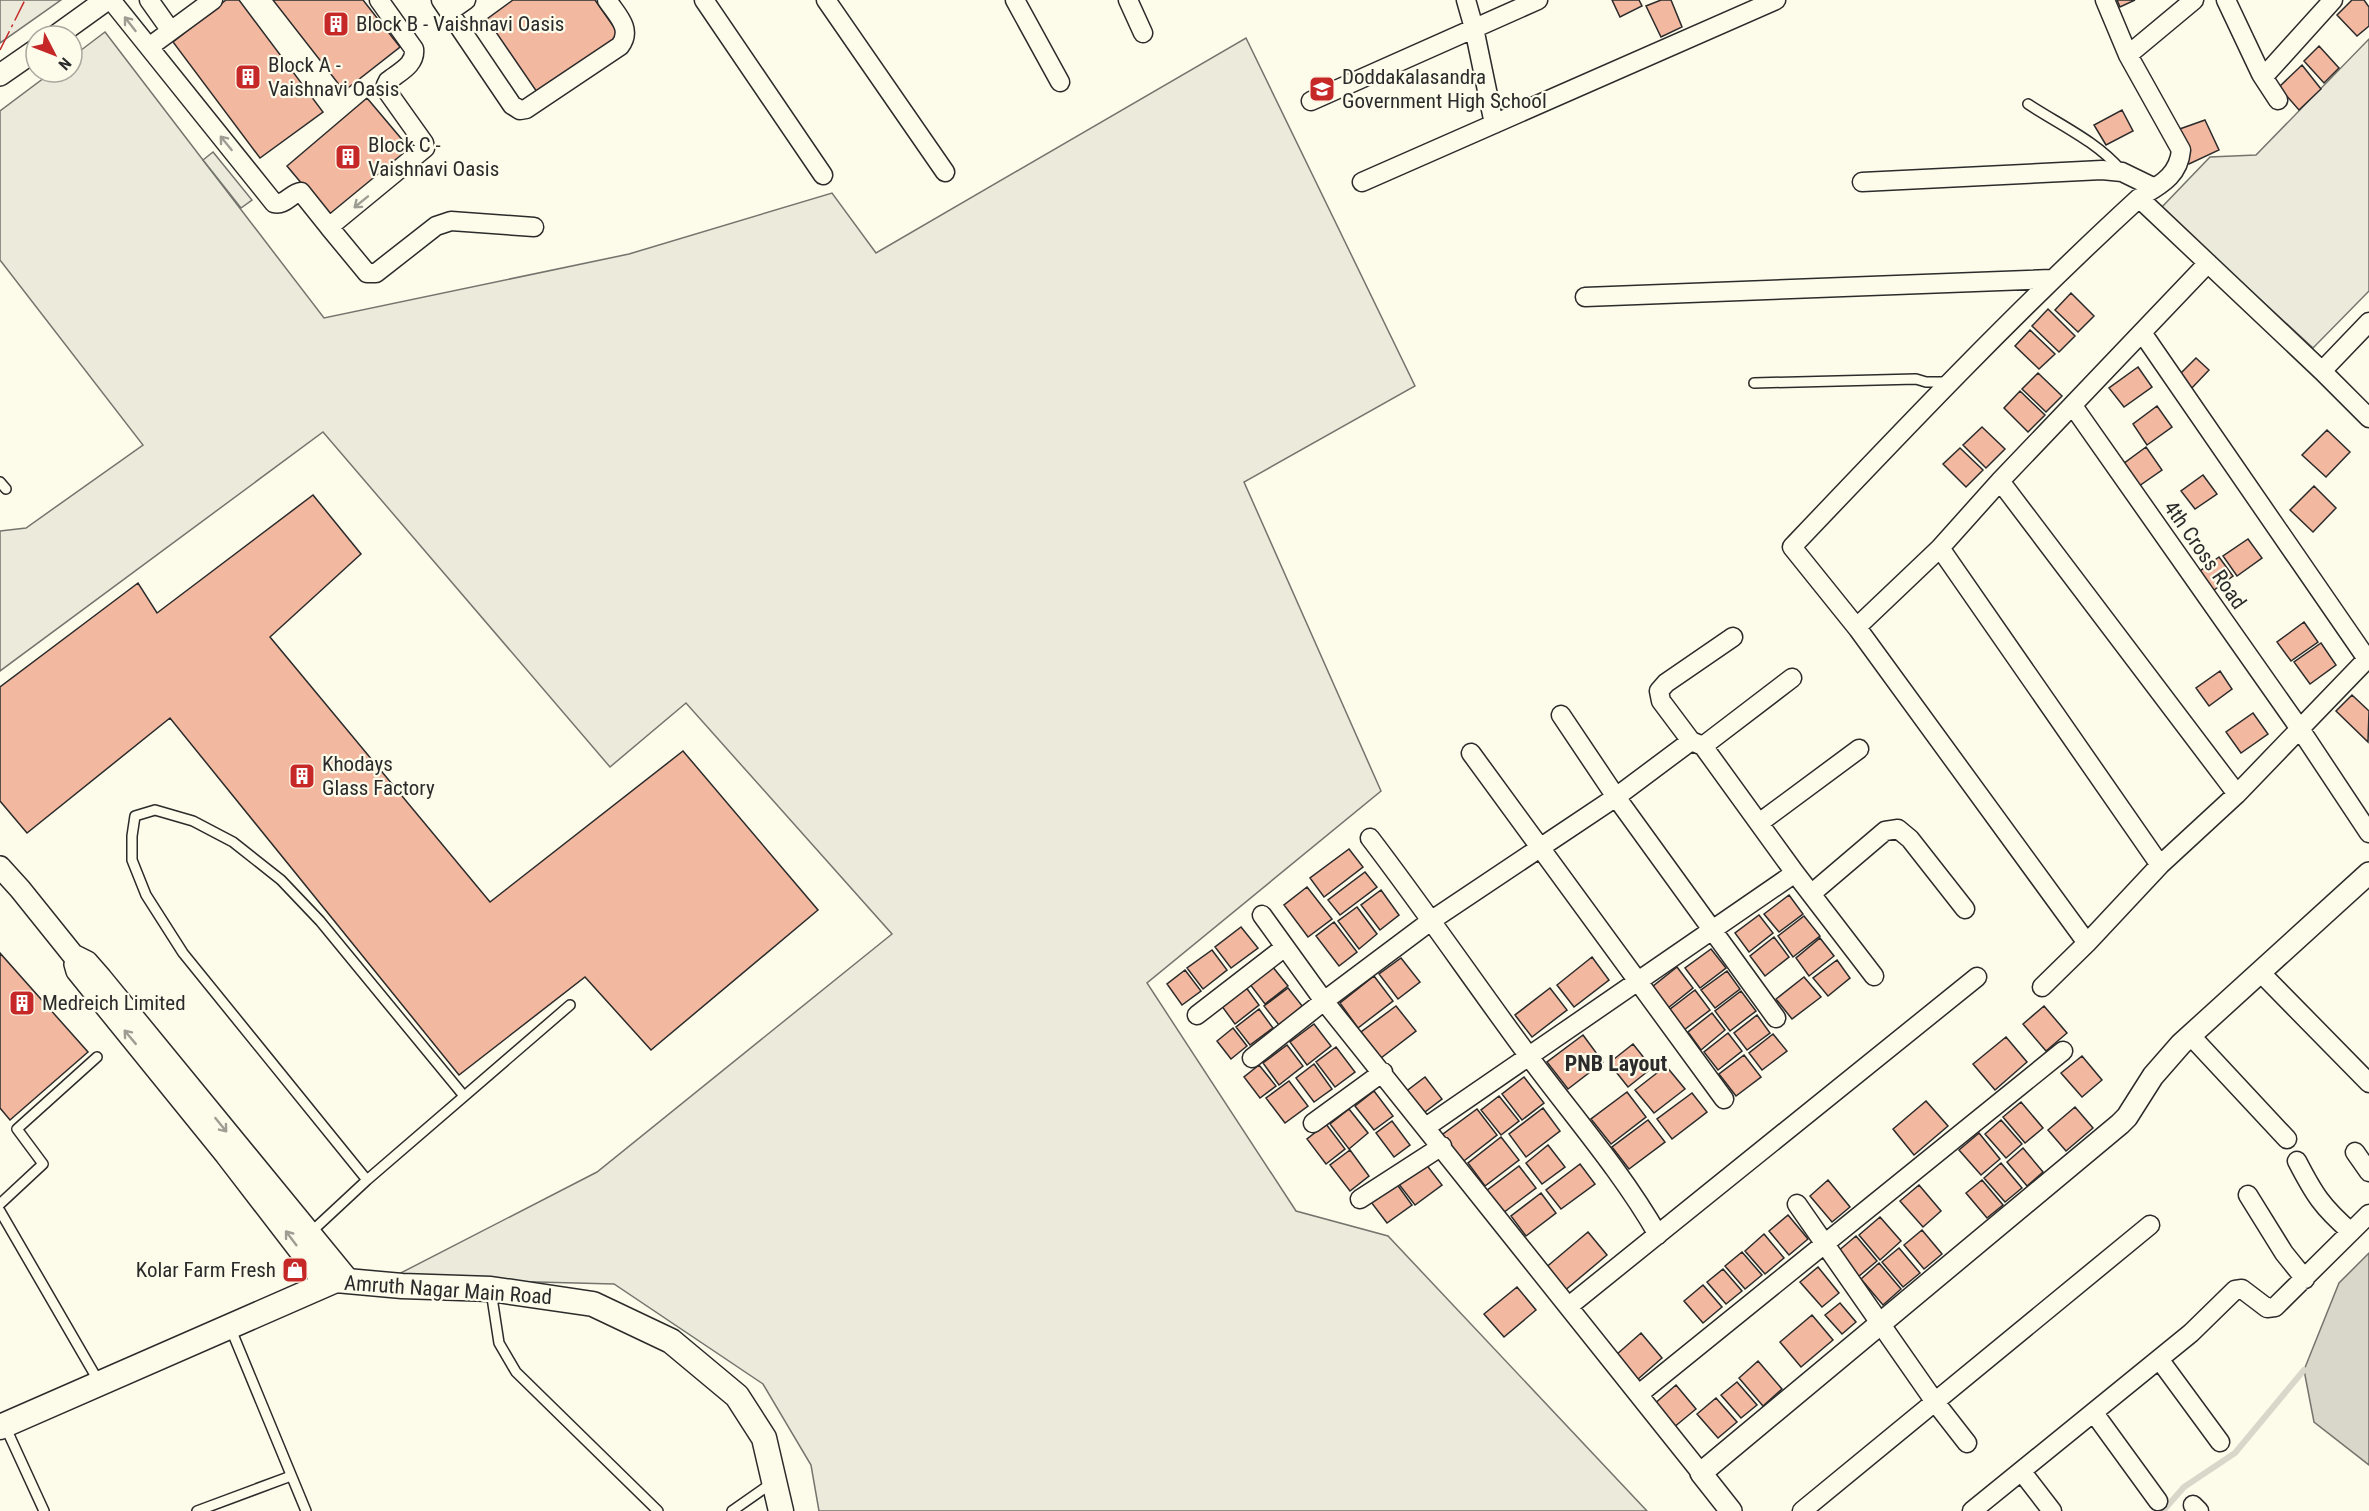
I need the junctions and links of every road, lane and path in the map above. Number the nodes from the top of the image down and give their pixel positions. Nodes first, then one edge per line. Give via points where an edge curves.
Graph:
1 (106, 0) edge
2 (111, 0) edge
3 (149, 0) edge
4 (213, 0) edge
5 (379, 0) edge
6 (466, 0) edge
7 (607, 0) edge
8 (704, 0) edge
9 (826, 0) edge
10 (1015, 0) edge
11 (1128, 0) edge
12 (1466, 0) edge
13 (1538, 0) edge
14 (1776, 0) edge
15 (2105, 0) edge
16 (2194, 0) edge
17 (2226, 0) edge
18 (2333, 0) edge
19 (445, 6) edge
20 (73, 24) edge
21 (1474, 28) junction
22 (171, 31) junction
23 (1143, 33) dead end
24 (148, 47) junction
25 (2128, 55) junction
26 (24, 58) edge
27 (2261, 74) junction
28 (0, 75) edge
29 (1060, 82) dead end
30 (2278, 100) dead end
31 (1311, 101) dead end
32 (2028, 104) dead end
33 (1494, 124) junction
34 (945, 172) dead end
35 (2122, 172) junction
36 (823, 175) dead end
37 (1362, 182) dead end
38 (1862, 182) dead end
39 (2155, 188) junction
40 (2139, 198) junction
41 (329, 227) junction
42 (534, 227) dead end
43 (2208, 263) junction
44 (2051, 279) junction
45 (1585, 297) dead end
46 (2369, 322) edge
47 (2143, 334) junction
48 (2322, 370) junction
49 (1948, 382) junction
50 (1754, 383) dead end
51 (2073, 406) junction
52 (2369, 418) edge
53 (2000, 481) junction
54 (1940, 548) junction
55 (1858, 629) junction
56 (1733, 637) dead end
57 (2368, 658) edge
58 (1792, 678) dead end
59 (1561, 715) dead end
60 (2300, 729) junction
61 (1697, 743) junction
62 (1858, 749) dead end
63 (1471, 753) dead end
64 (2237, 794) junction
65 (1616, 797) junction
66 (1759, 823) junction
67 (2369, 833) edge
68 (1370, 838) dead end
69 (1540, 848) junction
70 (2160, 865) junction
71 (0, 867) edge
72 (1795, 873) junction
73 (2369, 873) edge
74 (1811, 894) junction
75 (1965, 909) dead end
76 (1262, 915) dead end
77 (1432, 920) junction
78 (1712, 930) junction
79 (2087, 943) junction
80 (1285, 947) junction
81 (73, 955) junction
82 (2260, 972) junction
83 (1874, 976) dead end
84 (1977, 977) dead end
85 (1637, 982) junction
86 (2042, 987) dead end
87 (1324, 1000) junction
88 (570, 1005) dead end
89 (1197, 1015) dead end
90 (1776, 1018) dead end
91 (2190, 1035) junction
92 (2063, 1051) dead end
93 (1529, 1056) junction
94 (97, 1057) dead end
95 (1252, 1058) dead end
96 (1383, 1072) junction
97 (2369, 1083) edge
98 (464, 1096) junction
99 (1724, 1100) dead end
100 (1313, 1123) dead end
101 (1426, 1127) junction
102 (2287, 1139) dead end
103 (1442, 1146) junction
104 (2355, 1152) dead end
105 (2297, 1161) dead end
106 (2369, 1172) edge
107 (367, 1180) junction
108 (2248, 1195) dead end
109 (1360, 1199) dead end
110 (0, 1204) edge
111 (1797, 1204) dead end
112 (0, 1211) edge
113 (2369, 1214) edge
114 (2150, 1225) dead end
115 (2351, 1232) junction
116 (310, 1233) junction
117 (1658, 1235) junction
118 (1826, 1243) junction
119 (2305, 1278) junction
120 (350, 1282) junction
121 (326, 1285) junction
122 (491, 1289) junction
123 (1569, 1306) junction
124 (1882, 1324) junction
125 (230, 1327) junction
126 (2159, 1359) junction
127 (100, 1384) junction
128 (1638, 1394) junction
129 (1935, 1402) junction
130 (2094, 1413) junction
131 (2, 1424) edge
132 (2220, 1442) dead end
133 (1967, 1443) dead end
134 (2022, 1472) junction
135 (1701, 1473) junction
136 (291, 1476) junction
137 (776, 1480) junction
138 (2158, 1501) dead end
139 (44, 1511) edge
140 (197, 1511) edge
141 (306, 1511) edge
142 (658, 1511) edge
143 (732, 1511) edge
144 (781, 1511) edge
145 (1731, 1511) edge
146 (1802, 1511) edge
147 (1972, 1511) edge
148 (2052, 1511) edge

1 - 20 street
24 -> 2 street
3 - 22 street
4 - 22 street
5 -> 41 street via 415,55 414,61 388,81 387,91 425,148
6 - 19 street
7 - 19 street via 627,34 620,46 520,110 512,105
8 - 36 street
9 - 34 street
10 - 29 street
11 - 23 street
12 - 21 street
13 - 21 street
14 - 33 street
15 - 25 street
16 - 25 street
17 - 27 street
18 - 27 street via 2267,73
21 - 31 street
21 - 33 street
22 - 24 street
41 -> 24 street via 301,192 282,203 274,203
25 - 39 street via 2181,150 2180,163
26 - 28 street
27 - 30 street
32 - 35 lane via 2092,142
33 - 37 street
35 - 38 street
35 - 39 street
39 - 40 street
40 - 43 street
40 - 44 street
41 - 42 street via 366,273 376,273 436,226 451,221
43 - 47 street
43 - 48 street
44 - 45 street
44 - 49 street
46 - 48 street
47 - 51 street
47 - 57 street
48 - 52 street
49 - 50 lane via 1906,379
49 - 55 street via 1792,547
51 - 53 street
51 - 60 street, 4th Cross Road
53 - 54 street
53 - 64 street
54 - 55 street
54 - 70 street
55 - 79 street
56 - 61 street via 1659,691 1661,701
57 - 60 street
58 - 61 street
59 - 65 street
60 - 64 street
60 - 67 street, 4th Cross Road
61 - 65 street
61 - 66 street
62 - 66 street
63 - 69 street
64 - 70 street
65 - 69 street
65 - 78 street
66 - 72 street
68 - 77 street
69 - 77 street
69 - 85 street
70 - 79 street
71 - 81 street
72 - 74 street
72 - 78 street
73 - 82 street
74 - 75 street via 1885,831 1898,829
74 - 83 street
76 - 80 street
77 - 87 street
77 - 93 street
78 - 85 street
78 - 90 street
79 - 86 street
80 - 87 street
80 - 89 street
81 -> 116 street via 87,962 101,978
121 -> 81 street via 77,971
82 - 91 street
82 - 97 street
84 - 117 street
85 - 93 street
85 - 99 street
87 - 95 street
87 - 96 street
88 - 98 lane
91 - 102 street
91 - 124 street via 2153,1076 2120,1124
92 - 118 street
93 - 101 street
93 - 117 street via 1640,1204
94 - 110 lane via 17,1129 43,1164
96 - 100 street
96 - 101 street
98 - 107 lane
98 - 107 lane via 320,921 281,880 233,842 193,820 155,810 135,816 132,860 146,895 183,954
101 - 103 street
103 - 109 street
103 - 123 street
104 - 106 street
105 - 115 street via 2314,1195
107 - 116 lane
108 - 119 street via 2284,1253
111 - 118 street
112 - 127 lane
113 - 115 street
114 - 129 street
115 - 119 street
116 - 120 street
117 - 123 street
118 - 124 street
118 - 128 street
119 - 126 street via 2271,1308 2242,1289 2235,1290
120 - 121 main road, Amruth Nagar Main Road via 336,1280
120 - 122 main road, Amruth Nagar Main Road
121 - 125 main road, Amruth Nagar Main Road
122 - 137 main road, Amruth Nagar Main Road via 593,1304 670,1341 737,1396 764,1438
122 - 142 lane via 499,1343 516,1372
123 - 128 street
124 - 129 street
124 - 135 street
125 - 127 main road, Amruth Nagar Main Road
125 - 136 lane
126 - 130 street
126 - 132 street
127 - 131 main road, Amruth Nagar Main Road
128 - 135 street
129 - 133 street
129 - 146 street
130 - 134 street
130 - 138 street
131 - 139 lane
134 - 147 street
134 - 148 street
135 - 145 street
136 - 140 lane
136 - 141 lane
137 - 143 lane
137 - 144 main road, Amruth Nagar Main Road

